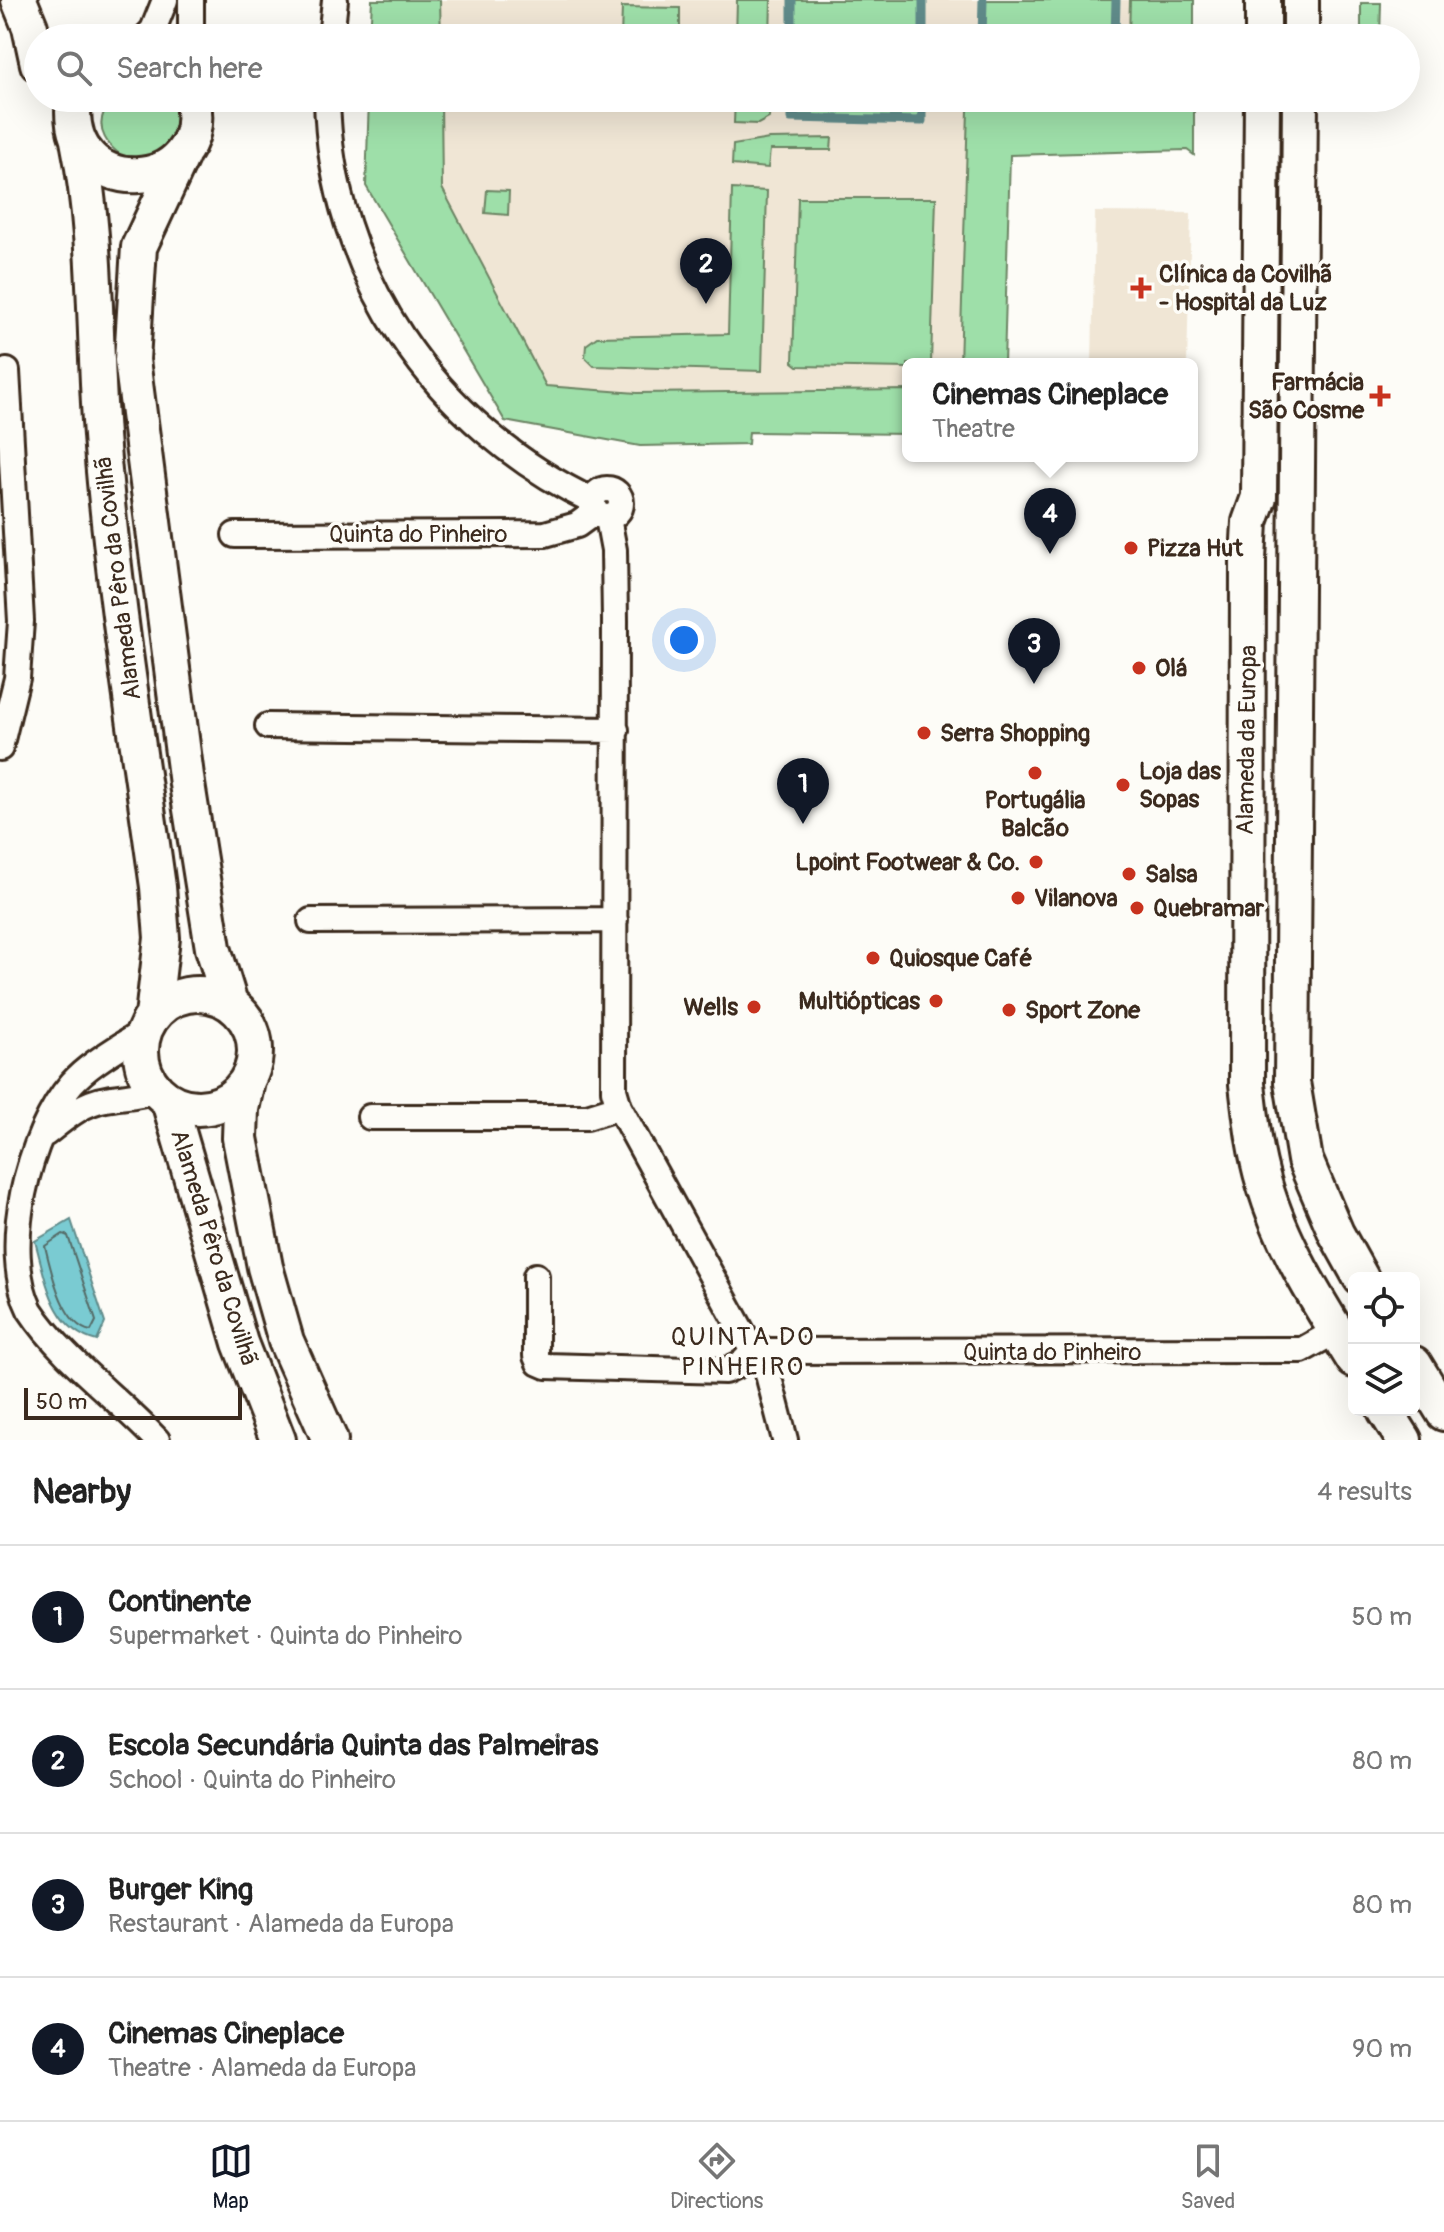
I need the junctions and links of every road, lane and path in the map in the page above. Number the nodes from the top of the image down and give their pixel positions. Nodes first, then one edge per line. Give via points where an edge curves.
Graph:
1 (165, 0) edge
2 (191, 0) edge
3 (335, 0) edge
4 (1263, 0) edge
5 (1301, 0) edge
6 (155, 24) edge
7 (191, 24) edge
8 (332, 24) edge
9 (1263, 24) edge
10 (1301, 24) edge
11 (70, 112) edge
12 (194, 112) edge
13 (328, 112) edge
14 (1262, 112) edge
15 (1300, 112) edge
16 (182, 155) junction
17 (7, 371) dead end
18 (599, 510) junction
19 (235, 535) dead end
20 (268, 726) dead end
21 (616, 730) junction
22 (0, 748) edge
23 (615, 920) junction
24 (311, 921) dead end
25 (230, 1003) junction
26 (149, 1023) junction
27 (247, 1081) junction
28 (162, 1096) junction
29 (619, 1107) junction
30 (370, 1117) dead end
31 (40, 1138) junction
32 (6, 1217) edge
33 (1358, 1272) edge
34 (536, 1276) dead end
35 (1336, 1331) junction
36 (759, 1350) junction
37 (1348, 1350) edge
38 (1420, 1374) edge
39 (1444, 1413) edge
40 (1389, 1416) edge
41 (157, 1440) edge
42 (278, 1440) edge
43 (330, 1440) edge
44 (785, 1440) edge
45 (1404, 1440) edge

1 - 6 street
2 - 7 street
3 - 8 street
4 - 9 main road
5 - 10 main road
11 - 16 main road, Alameda Pêro da Covilhã via 89,158 106,171 146,176
11 - 26 main road, Alameda Pêro da Covilhã via 88,190 102,449 158,887 161,961
12 - 16 main road, Alameda Pêro da Covilhã via 195,126
13 - 18 street via 339,198 386,317 481,428
14 - 35 main road, Alameda da Europa via 1259,497 1250,522 1248,559 1247,1084 1264,1184 1284,1235
15 - 33 main road, Alameda da Europa via 1292,1082 1305,1160
16 - 25 main road, Alameda Pêro da Covilhã via 139,247 132,360 187,784 213,948
17 - 22 street via 21,621 17,678
18 - 19 street, Quinta do Pinheiro via 577,525 545,534
18 - 21 street via 614,550
20 - 21 street
21 - 23 street
23 - 24 street
23 - 29 street via 613,1068
25 - 26 main road via 189,995 163,1006
25 - 27 main road, Alameda Pêro da Covilhã via 243,1015 256,1048
26 - 28 main road, Alameda Pêro da Covilhã via 142,1062
26 - 31 street via 73,1082
27 - 28 main road, Alameda Pêro da Covilhã via 220,1104 203,1109
27 - 43 main road, Alameda Pêro da Covilhã via 240,1138 265,1267 286,1341
28 - 31 street via 105,1099 76,1109
28 - 42 main road, Alameda Pêro da Covilhã via 240,1343
29 - 30 street via 587,1117
29 - 36 street via 745,1339
31 - 32 street
32 - 41 street via 27,1306 53,1342
34 - 36 street via 536,1356 546,1366 725,1371
35 - 36 street, Quinta do Pinheiro via 1302,1350
35 - 37 main road, Alameda da Europa
36 - 44 street
38 - 39 main road
40 - 45 main road

